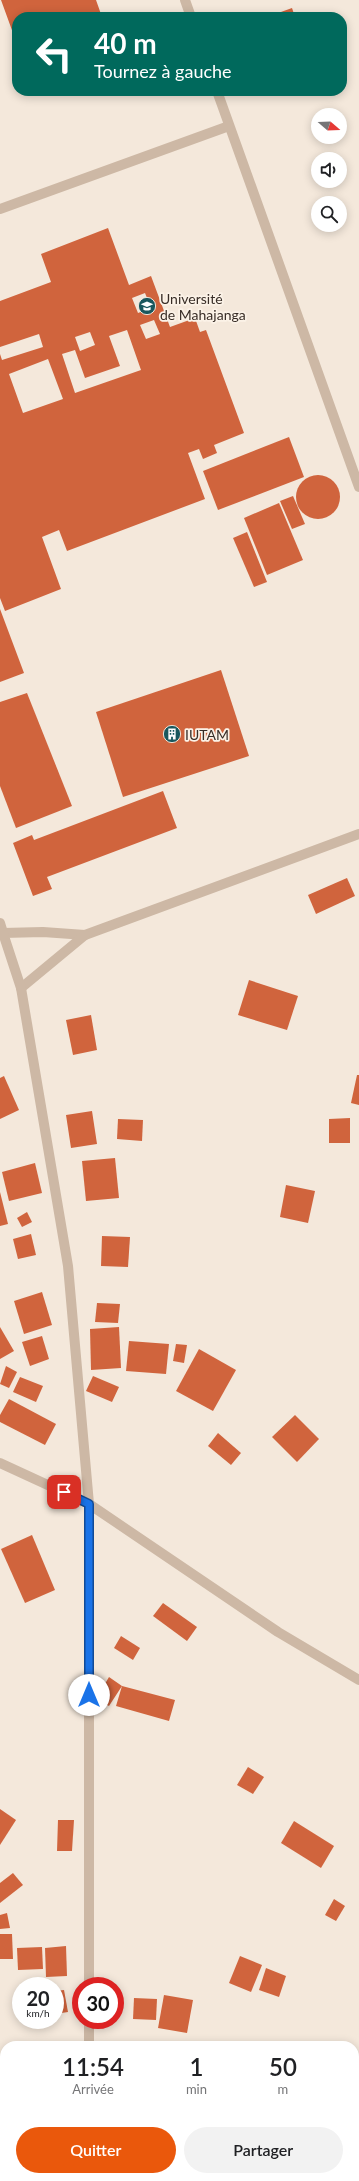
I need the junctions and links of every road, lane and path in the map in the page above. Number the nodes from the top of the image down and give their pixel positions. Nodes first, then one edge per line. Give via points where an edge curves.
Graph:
1 (185, 0) edge
2 (189, 12) edge
3 (219, 96) edge
4 (229, 126) junction
5 (0, 210) edge
6 (359, 487) edge
7 (359, 834) edge
8 (1, 930) edge
9 (85, 935) junction
10 (21, 988) junction
11 (1, 1461) edge
12 (89, 1504) junction
13 (359, 1680) edge
14 (89, 1977) edge
15 (89, 2029) edge
16 (89, 2041) edge

1 - 2 street
3 - 4 street
4 - 5 street
4 - 6 street
7 - 9 street
8 - 9 street
8 - 10 street
9 - 10 street
10 - 12 street via 68,1266
11 - 12 street
12 - 13 street via 278,1632
12 - 14 street
15 - 16 street

